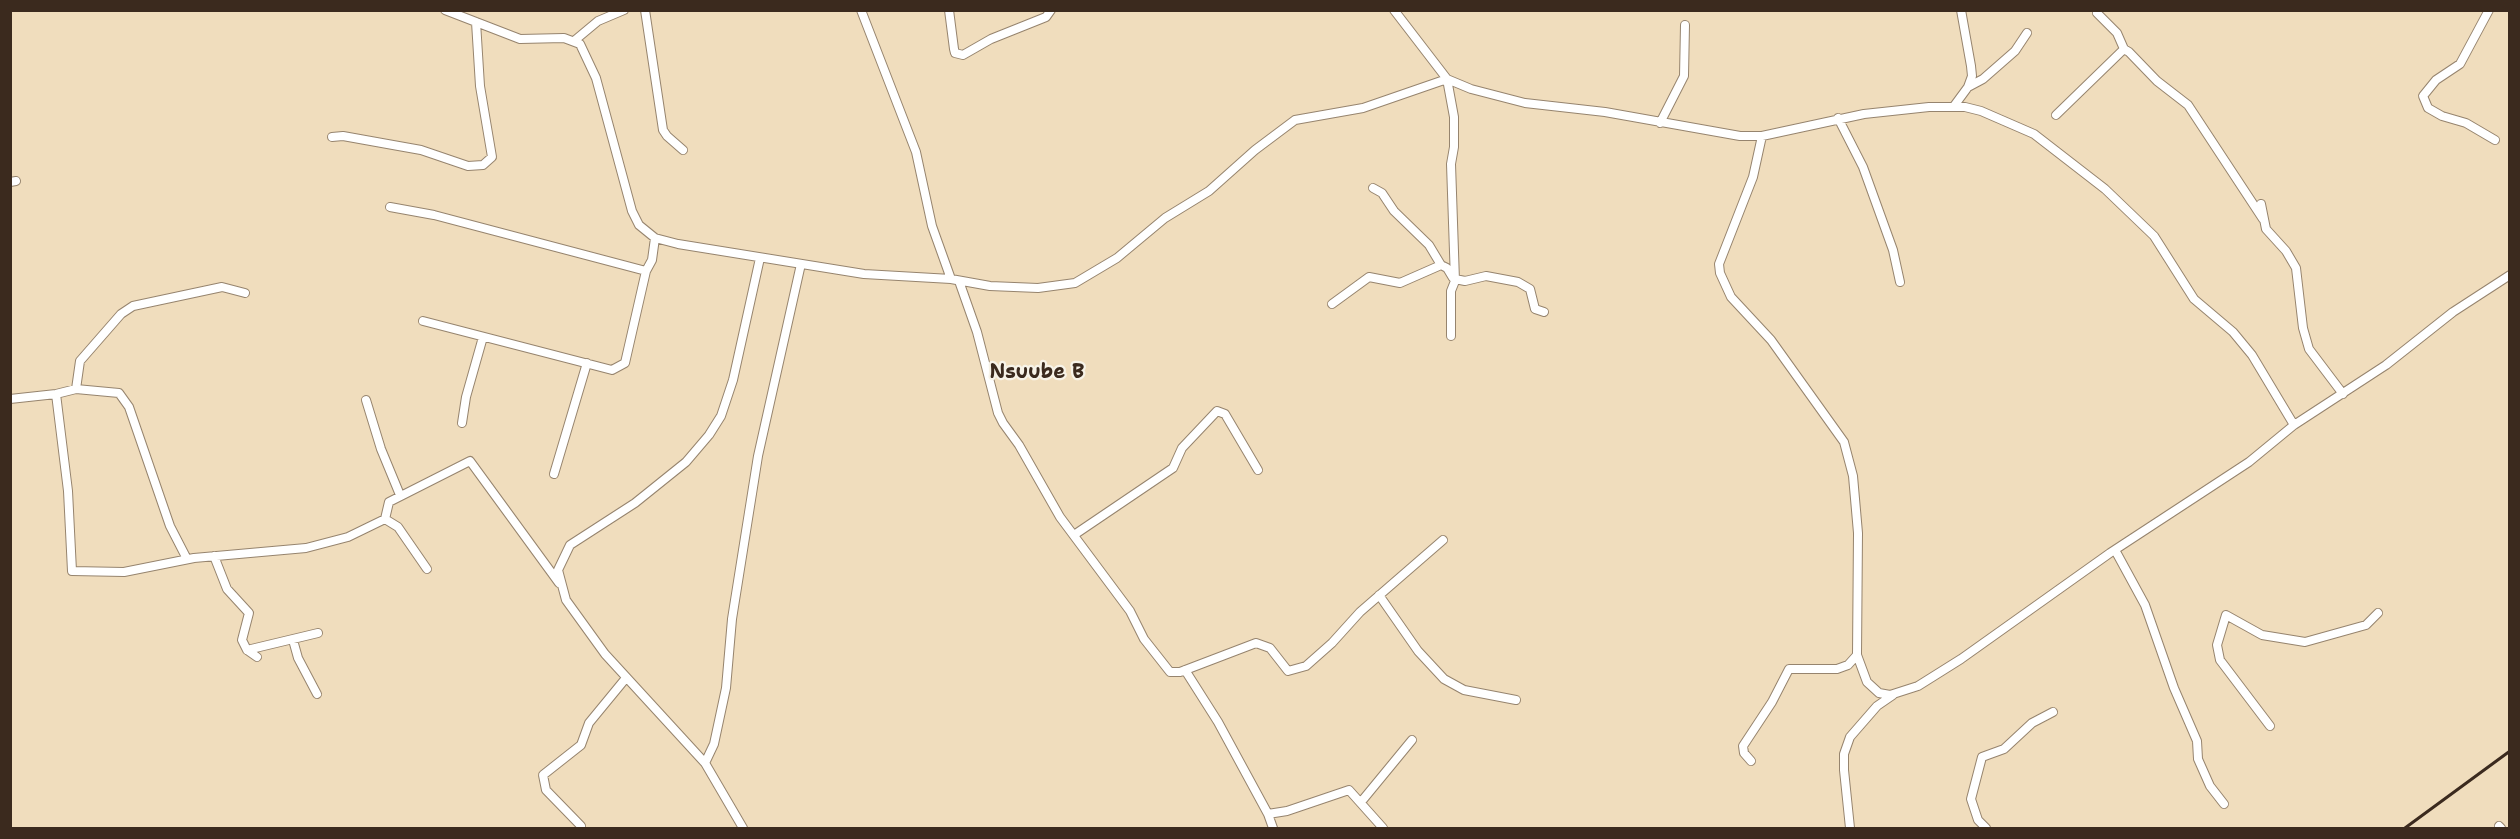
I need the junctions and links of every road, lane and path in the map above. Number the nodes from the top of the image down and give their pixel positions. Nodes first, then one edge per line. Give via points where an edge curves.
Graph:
1 (445, 10) edge
2 (624, 10) edge
3 (645, 10) edge
4 (861, 10) edge
5 (949, 10) edge
6 (1051, 10) edge
7 (1394, 10) edge
8 (1961, 10) edge
9 (2489, 10) edge
10 (2097, 13) dead end
11 (476, 22) junction
12 (1685, 25) dead end
13 (2026, 33) dead end
14 (574, 40) junction
15 (2124, 49) junction
16 (1448, 79) junction
17 (1968, 87) junction
18 (1954, 106) junction
19 (2056, 115) dead end
20 (1838, 118) junction
21 (1660, 123) junction
22 (1762, 136) junction
23 (332, 137) dead end
24 (2495, 140) dead end
25 (683, 150) dead end
26 (1373, 188) dead end
27 (2261, 204) dead end
28 (390, 207) dead end
29 (2263, 219) junction
30 (655, 238) junction
31 (760, 258) junction
32 (801, 264) junction
33 (1441, 265) junction
34 (646, 271) junction
35 (2510, 275) edge
36 (955, 280) junction
37 (1455, 280) junction
38 (1900, 282) dead end
39 (245, 293) dead end
40 (1332, 304) dead end
41 (1544, 312) dead end
42 (423, 321) dead end
43 (1451, 336) dead end
44 (483, 337) junction
45 (587, 363) junction
46 (76, 389) junction
47 (2343, 393) junction
48 (56, 394) junction
49 (10, 399) edge
50 (366, 400) dead end
51 (462, 423) dead end
52 (2294, 425) junction
53 (1258, 470) dead end
54 (554, 474) dead end
55 (400, 495) junction
56 (385, 519) junction
57 (1074, 535) junction
58 (1443, 540) dead end
59 (2115, 550) junction
60 (214, 556) junction
61 (187, 559) junction
62 (427, 569) dead end
63 (559, 583) junction
64 (1379, 595) junction
65 (2378, 613) dead end
66 (318, 633) dead end
67 (293, 640) junction
68 (247, 650) junction
69 (1857, 655) junction
70 (257, 657) dead end
71 (1185, 670) junction
72 (626, 678) junction
73 (1896, 693) junction
74 (317, 694) dead end
75 (1516, 700) dead end
76 (2053, 712) dead end
77 (2270, 726) dead end
78 (1412, 740) dead end
79 (1750, 761) dead end
80 (705, 764) junction
81 (1361, 802) junction
82 (2224, 804) dead end
83 (1268, 814) junction
84 (581, 826) dead end
85 (743, 828) edge
86 (1273, 828) edge
87 (1383, 828) edge
88 (1850, 828) edge
89 (1986, 828) edge

1 - 11 street
2 - 14 street via 598,21
3 - 25 street via 663,130
4 - 36 street via 916,152 932,226
5 - 6 street via 955,53 963,54 1046,17
7 - 16 street
8 - 17 street via 1972,76
9 - 24 street via 2460,64 2436,80 2423,96 2428,108
10 - 15 street via 2117,33
11 - 14 street via 520,39
11 - 23 street via 480,86 492,157 483,165 468,166 421,150
12 - 21 street via 1684,76
13 - 17 street via 2015,51
14 - 30 street via 584,49 596,78 632,210 639,225
15 - 19 street
15 - 29 street via 2188,105
16 - 21 street via 1525,103
16 - 36 street via 1363,108 1295,120 1209,191 1165,218 1117,258 1075,283 1038,288
16 - 37 street via 1454,117 1451,164
17 - 18 street
18 - 20 street
18 - 52 street via 1982,111 2034,134 2105,189 2154,236 2194,299 2233,332 2252,355
20 - 22 street
20 - 38 street via 1863,167 1893,250
21 - 22 street
22 - 69 street via 1753,177 1719,264 1720,273 1731,297 1771,340 1844,442 1853,476 1858,533
26 - 33 street via 1383,193 1394,211 1429,245
27 - 29 street
28 - 34 street
29 - 47 street via 2266,229 2296,268 2309,349
30 - 31 street
30 - 34 street
31 - 32 street
31 - 63 street via 733,380 721,416 686,462 635,503 570,545 558,570
32 - 36 street via 864,274
32 - 80 street via 758,456 732,619 726,688 714,744
33 - 37 street
33 - 40 street via 1400,283 1369,277
34 - 45 street via 625,363 612,370
35 - 47 street
36 - 57 street via 977,332 998,413
37 - 41 street via 1486,276 1518,282 1530,290 1535,309
37 - 43 street via 1451,291
39 - 46 street via 222,287 133,306 121,314 80,361
42 - 44 street
44 - 45 street
44 - 51 street
45 - 54 street
46 - 48 street
46 - 61 street via 119,393 124,398 170,526
47 - 52 street
48 - 49 street
48 - 61 street via 68,491 72,572 124,572
50 - 55 street
52 - 59 street via 2249,462
53 - 57 street via 1225,414 1217,411 1182,448 1173,468
55 - 56 street via 388,502
55 - 63 street via 471,461
56 - 60 street via 325,544
56 - 62 street via 398,527
57 - 71 street via 1167,669
58 - 64 street
59 - 73 street via 1961,659 1917,686
59 - 82 street via 2145,605 2197,741 2198,759 2210,786
60 - 61 street
60 - 68 street via 226,589 249,613 242,640
63 - 72 street via 566,600
64 - 71 street via 1321,655 1296,671 1285,669 1270,648 1256,643
64 - 75 street via 1418,651 1444,679 1464,690
65 - 77 street via 2366,624 2305,642 2262,635 2226,615 2217,645 2220,660
66 - 67 street
67 - 68 street
67 - 74 street
68 - 70 street
69 - 73 street via 1860,670 1873,689
69 - 79 street via 1848,665 1837,669 1789,669 1743,746
71 - 83 street
72 - 80 street
72 - 84 street via 589,723 581,745 543,775 546,790
73 - 88 street via 1876,705 1850,737 1844,754
76 - 89 street via 2032,723 2004,749 1982,757 1971,799 1978,820
78 - 81 street
80 - 85 street
81 - 83 street via 1349,790
81 - 87 street
83 - 86 street

